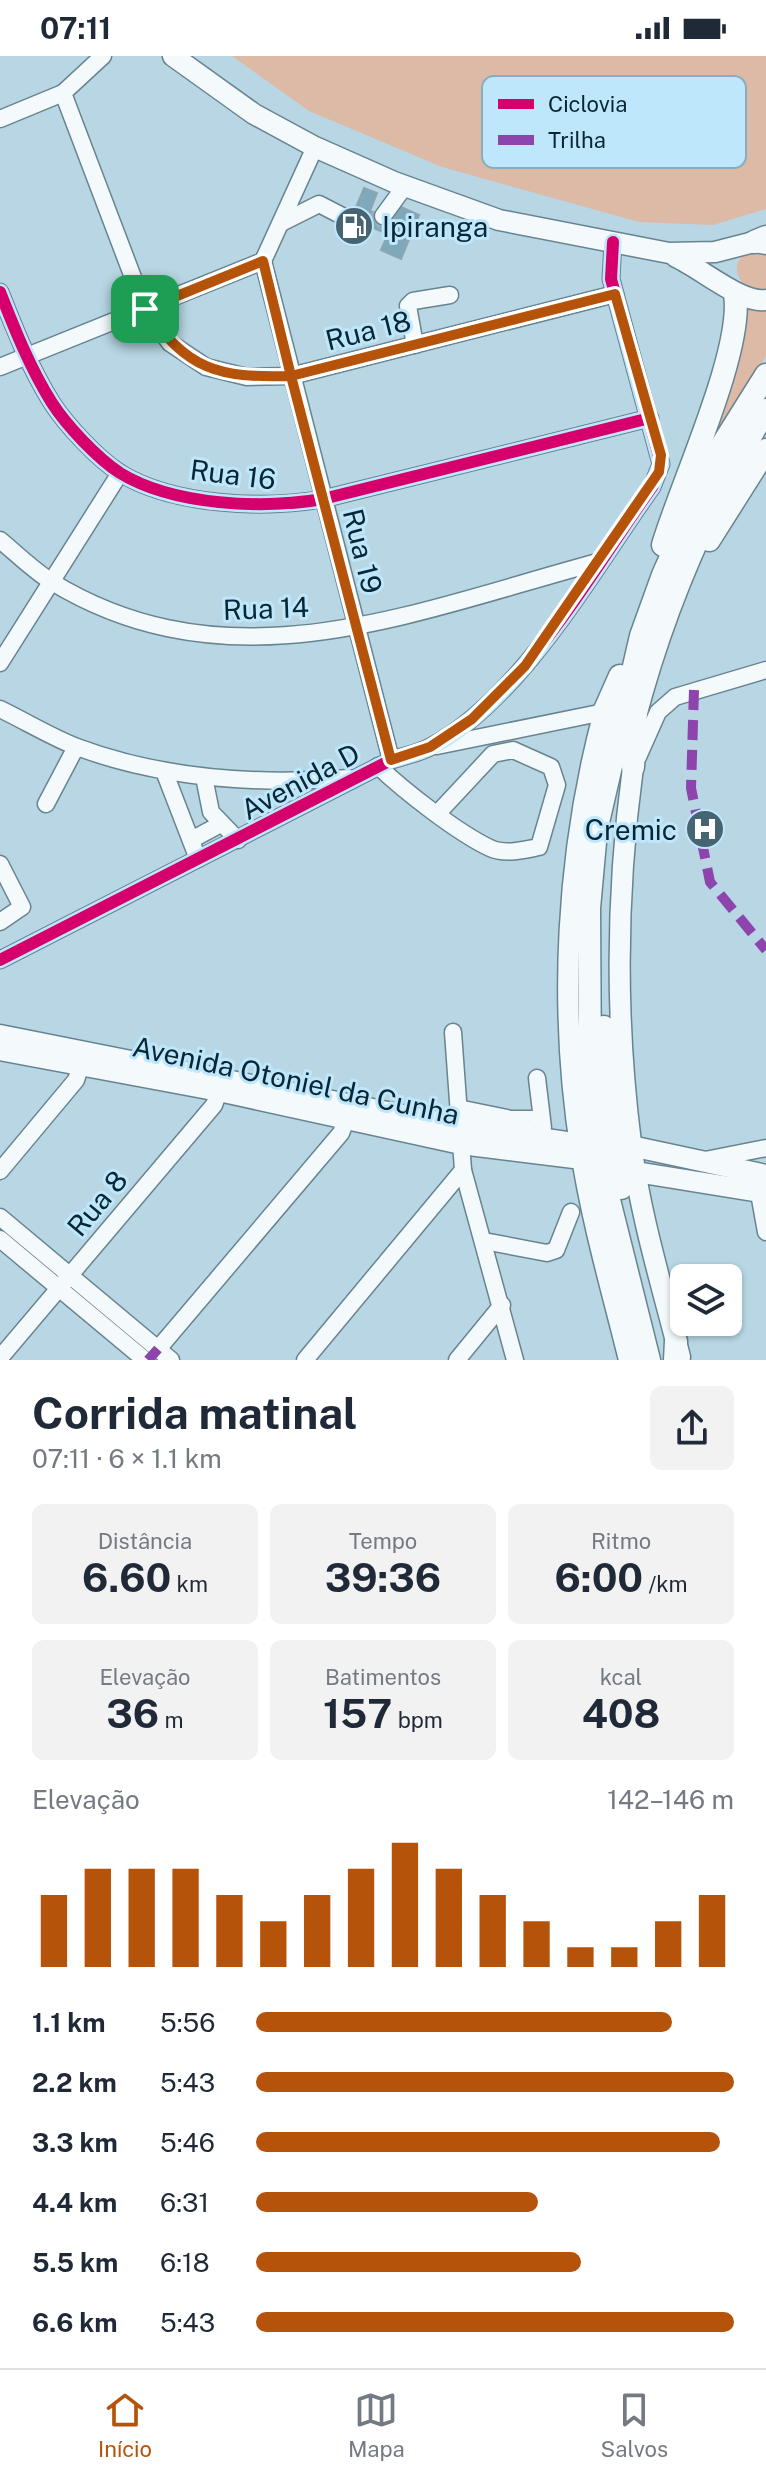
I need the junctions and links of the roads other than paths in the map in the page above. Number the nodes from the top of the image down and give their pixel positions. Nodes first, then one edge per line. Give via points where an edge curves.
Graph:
1 (103, 56) edge
2 (173, 56) edge
3 (63, 93) junction
4 (0, 119) edge
5 (315, 147) junction
6 (405, 186) junction
7 (383, 216) dead end
8 (350, 220) tunnel mouth
9 (281, 223) junction
10 (613, 242) junction
11 (758, 242) edge
12 (669, 253) junction
13 (263, 261) junction
14 (0, 292) edge
15 (733, 292) junction
16 (615, 294) junction
17 (450, 295) dead end
18 (766, 300) edge
19 (145, 309) junction
20 (415, 345) junction
21 (26, 357) junction
22 (0, 367) edge
23 (766, 375) edge
24 (291, 376) junction
25 (766, 410) edge
26 (650, 418) junction
27 (766, 450) edge
28 (120, 473) junction
29 (323, 499) junction
30 (0, 540) edge
31 (598, 562) junction
32 (663, 575) junction
33 (51, 582) junction
34 (672, 598) junction
35 (356, 627) junction
36 (641, 636) junction
37 (0, 663) edge
38 (766, 670) edge
39 (0, 709) edge
40 (604, 712) junction
41 (636, 712) junction
42 (76, 747) junction
43 (430, 747) junction
44 (385, 763) junction
45 (633, 767) junction
46 (164, 771) junction
47 (204, 777) junction
48 (358, 777) junction
49 (46, 804) dead end
50 (438, 813) junction
51 (219, 825) junction
52 (191, 840) junction
53 (238, 840) junction
54 (198, 859) junction
55 (0, 864) edge
56 (0, 922) edge
57 (0, 960) edge
58 (453, 1032) dead end
59 (0, 1035) edge
60 (0, 1050) edge
61 (81, 1065) junction
62 (537, 1078) dead end
63 (221, 1084) junction
64 (347, 1118) junction
65 (541, 1119) junction
66 (459, 1126) junction
67 (545, 1141) junction
68 (631, 1146) junction
69 (766, 1148) edge
70 (581, 1152) junction
71 (463, 1170) junction
72 (0, 1171) edge
73 (636, 1172) junction
74 (694, 1172) junction
75 (763, 1181) edge
76 (571, 1212) dead end
77 (0, 1217) edge
78 (766, 1232) edge
79 (0, 1239) edge
80 (484, 1241) junction
81 (71, 1274) junction
82 (59, 1288) junction
83 (502, 1305) junction
84 (677, 1354) edge
85 (158, 1356) edge
86 (0, 1358) edge
87 (305, 1360) edge
88 (457, 1360) edge
89 (515, 1360) edge
90 (629, 1360) edge
91 (649, 1360) edge
92 (663, 1360) edge

1 - 3 street
2 - 5 main road via 254,114
3 - 4 street
3 - 19 street, Rua 18
5 - 6 main road
5 - 9 street
6 - 7 street
6 - 10 main road via 499,220
8 - 9 street via 319,204
9 - 13 street
10 - 12 main road
10 - 16 street
11 - 12 main road via 715,252
11 - 15 main road via 731,261
12 - 15 main road
13 - 19 street
13 - 24 street, Rua 19
14 - 21 street, Rua 16
15 - 18 main road via 752,301
15 - 32 highway via 734,331 658,558
16 - 20 street, Rua 18
16 - 26 street
17 - 20 street via 408,306
19 - 21 street
19 - 24 street, Rua 18 via 170,343 206,367 247,377
20 - 24 street, Rua 18
21 - 22 street
21 - 28 street, Rua 16 via 54,405
23 - 32 highway via 717,453
24 - 29 street, Rua 19
25 - 34 highway via 715,499
26 - 29 street, Rua 16
26 - 31 street, Avenida D via 661,455 659,472
27 - 34 highway
28 - 29 street, Rua 16 via 219,503 277,506
28 - 33 street
29 - 35 street, Rua 19
30 - 33 street, Rua 14
31 - 35 street, Rua 14
31 - 43 street, Avenida D via 525,666 472,719
32 - 36 highway
33 - 35 street, Rua 14 via 175,632 239,639
33 - 37 street
34 - 41 highway
35 - 44 street, Rua 19
36 - 40 highway
36 - 91 highway via 596,831 589,908 590,1073 603,1176
38 - 45 street via 675,697 658,712
39 - 42 street
40 - 43 street
40 - 70 main road via 577,839 570,929 571,1048
41 - 45 highway
41 - 92 highway via 610,831 603,911 605,1063 617,1172
42 - 46 street
42 - 49 street
43 - 44 street, Avenida D
44 - 48 street, Avenida D
44 - 50 street
45 - 68 main road via 620,875 619,998
46 - 47 street
46 - 52 street
47 - 48 street
47 - 51 street
48 - 53 street, Avenida D
50 - 50 street via 492,850 539,847 557,785 551,767 513,750 493,754
51 - 52 street
51 - 53 street
52 - 54 street
53 - 54 street, Avenida D
54 - 57 street, Avenida D
55 - 56 street via 22,907
58 - 66 street
59 - 63 main road, Avenida Otoniel da Cunha
60 - 61 main road, Avenida Otoniel da Cunha
61 - 63 main road, Avenida Otoniel da Cunha
61 - 72 street via 76,1080
62 - 65 street
63 - 64 main road, Avenida Otoniel da Cunha
63 - 66 main road, Avenida Otoniel da Cunha
63 - 81 street, Rua 8 via 214,1105
64 - 66 main road, Avenida Otoniel da Cunha
64 - 85 street via 341,1133
65 - 66 street
65 - 67 street
66 - 67 main road, Avenida Otoniel da Cunha
66 - 70 main road, Avenida Otoniel da Cunha
66 - 71 street
67 - 70 main road, Avenida Otoniel da Cunha
68 - 73 main road
68 - 74 main road
69 - 74 street
70 - 90 main road
71 - 80 street
71 - 87 street
73 - 74 main road
73 - 84 main road
74 - 75 main road
75 - 78 street
76 - 80 street via 556,1250 547,1253
77 - 81 street
79 - 82 street
80 - 83 street
81 - 82 street, Rua 8
81 - 85 street
82 - 85 street
82 - 86 street, Rua 8
83 - 88 street
83 - 89 street

